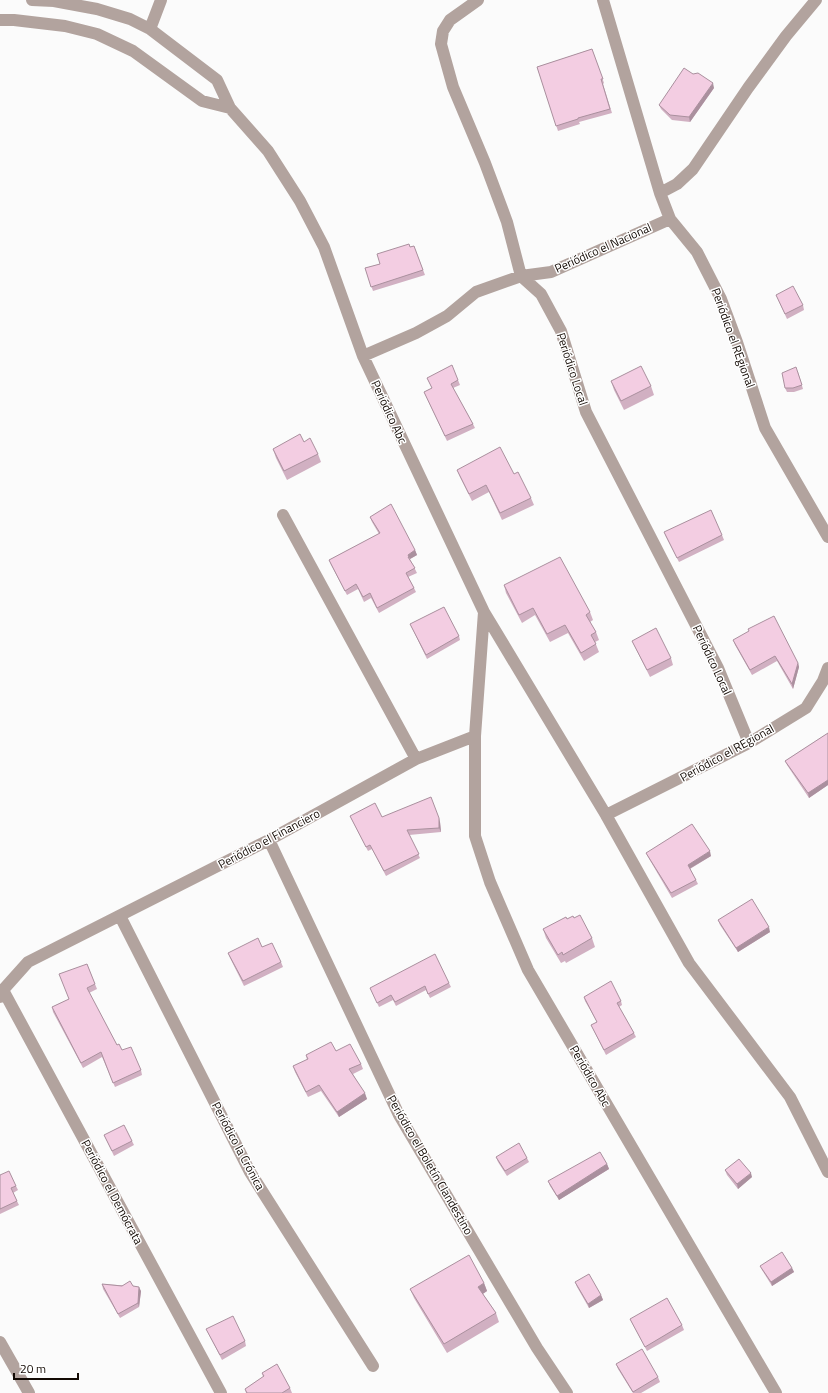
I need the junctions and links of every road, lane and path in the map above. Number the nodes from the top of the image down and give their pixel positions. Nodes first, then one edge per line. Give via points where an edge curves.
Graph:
1 (32, 0) edge
2 (161, 0) edge
3 (478, 0) edge
4 (604, 0) edge
5 (816, 0) edge
6 (0, 20) edge
7 (150, 29) junction
8 (230, 108) junction
9 (660, 193) junction
10 (670, 219) junction
11 (521, 276) junction
12 (363, 356) junction
13 (283, 515) dead end
14 (828, 537) edge
15 (484, 612) junction
16 (828, 668) edge
17 (476, 736) junction
18 (749, 743) junction
19 (416, 759) junction
20 (606, 815) junction
21 (269, 840) junction
22 (120, 916) junction
23 (1, 994) edge
24 (828, 1172) edge
25 (0, 1342) edge
26 (373, 1366) dead end
27 (29, 1393) edge
28 (221, 1393) edge
29 (567, 1393) edge
30 (776, 1393) edge

1 - 7 street, Periódico Abc via 97,8
2 - 7 street
3 - 11 street via 450,20 443,31 441,44 453,87 507,222
4 - 9 street, Periódico el REgional
5 - 9 street via 782,41 693,169 677,184
6 - 8 street via 65,26 97,34 134,51 202,101
7 - 8 street, Periódico Abc via 217,80
8 - 12 street, Periódico Abc via 268,151 300,201 324,247
9 - 10 street, Periódico el REgional
10 - 11 street, Periódico el Nacional via 551,272
10 - 14 street, Periódico el REgional via 697,252 737,342 765,428
11 - 12 street, Periódico el Nacional via 476,292 447,316 416,334
11 - 18 street, Periódico Local via 541,294 561,331 586,412 718,668
12 - 15 street, Periódico Abc
13 - 19 street
15 - 17 street, Periódico Abc
15 - 20 street
16 - 18 street, Periódico el REgional via 823,682 806,708
17 - 19 street
17 - 30 street, Periódico Abc via 475,836 490,882 528,970
18 - 20 street, Periódico el REgional
19 - 21 street, Periódico el Financiero
20 - 24 street via 689,963 790,1097
21 - 22 street, Periódico el Financiero
21 - 29 street, Periódico el Boletín Clandestino via 399,1115 536,1348
22 - 23 street, Periódico el Financiero via 28,962
22 - 26 street, Periódico la Crónica via 250,1172
23 - 28 street, Periódico el Demócrata
25 - 27 street

